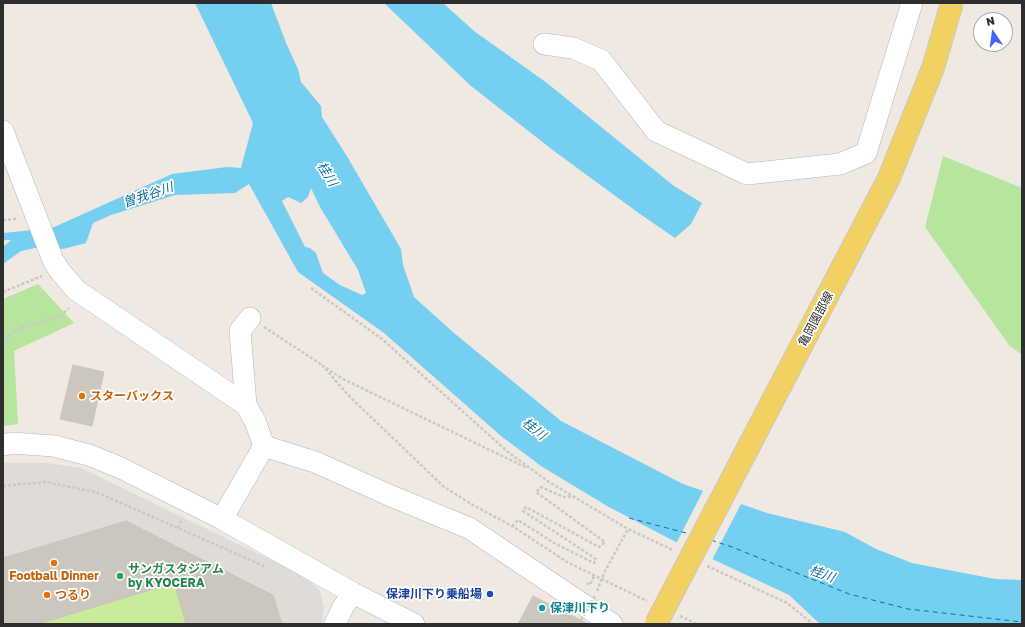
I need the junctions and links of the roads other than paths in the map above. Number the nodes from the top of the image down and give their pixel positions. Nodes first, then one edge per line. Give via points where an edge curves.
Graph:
1 (912, 3) edge
2 (952, 3) edge
3 (544, 44) dead end
4 (3, 131) edge
5 (250, 318) road end
6 (246, 405) junction
7 (3, 445) edge
8 (264, 446) junction
9 (222, 519) junction
10 (353, 593) junction
11 (335, 624) edge
12 (414, 624) edge
13 (612, 624) edge
14 (656, 624) edge

1 - 3 street via 866,153 840,164 747,174 656,132 601,60 573,48
2 - 14 main road, 亀岡園部線, bridge via 933,68 889,178
4 - 6 street via 56,265 76,290
5 - 6 street via 240,331
6 - 8 street
7 - 9 street via 12,443 54,446 90,454
8 - 9 street
8 - 13 street via 315,462 469,528
9 - 10 street
10 - 11 street
10 - 12 street

